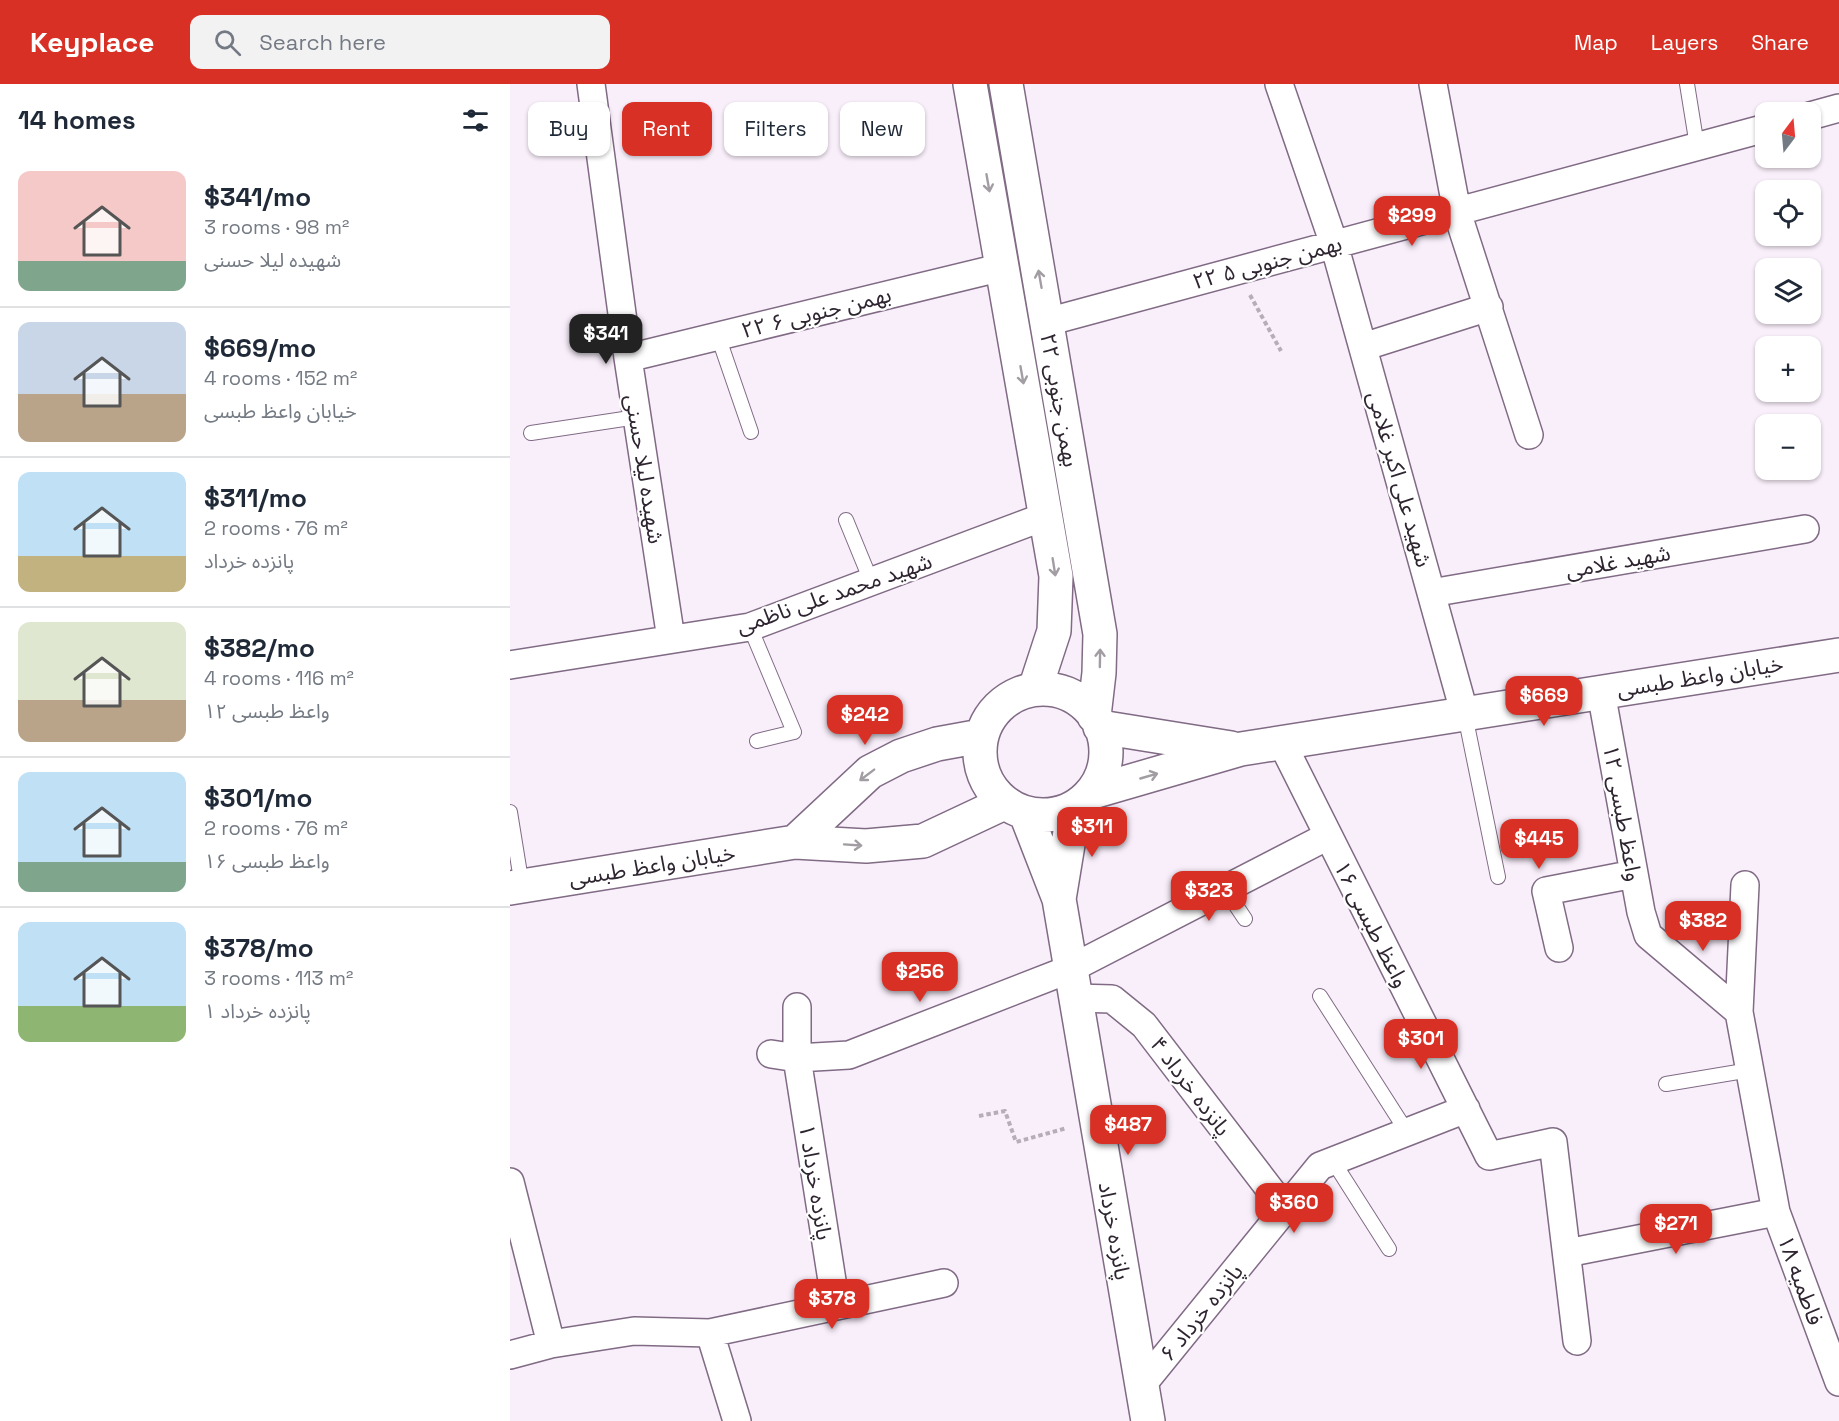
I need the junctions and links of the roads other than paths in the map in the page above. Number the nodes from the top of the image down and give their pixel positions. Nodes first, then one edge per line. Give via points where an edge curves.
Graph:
1 (591, 84) edge
2 (970, 84) edge
3 (1006, 84) edge
4 (1279, 84) edge
5 (1433, 84) edge
6 (1687, 84) edge
7 (1839, 108) edge
8 (1821, 113) edge
9 (1755, 131) edge
10 (1697, 147) junction
11 (1457, 212) junction
12 (1334, 244) junction
13 (1003, 267) junction
14 (1489, 307) junction
15 (1047, 322) junction
16 (718, 336) junction
17 (1363, 347) junction
18 (628, 358) junction
19 (637, 417) junction
20 (751, 432) dead end
21 (531, 433) dead end
22 (1529, 435) dead end
23 (1046, 516) junction
24 (846, 520) dead end
25 (1805, 529) dead end
26 (872, 581) junction
27 (1431, 593) junction
28 (750, 627) junction
29 (671, 639) junction
30 (1839, 655) edge
31 (510, 665) edge
32 (1035, 689) junction
33 (1601, 692) junction
34 (1466, 715) junction
35 (1097, 722) junction
36 (981, 736) junction
37 (757, 741) dead end
38 (1282, 743) junction
39 (1241, 749) junction
40 (1084, 800) junction
41 (1015, 808) junction
42 (510, 812) edge
43 (1328, 836) junction
44 (795, 842) junction
45 (1634, 874) junction
46 (1498, 877) dead end
47 (1744, 885) dead end
48 (516, 887) edge
49 (1225, 889) junction
50 (1059, 899) junction
51 (1245, 919) dead end
52 (1559, 948) dead end
53 (1073, 984) junction
54 (1320, 996) dead end
55 (797, 1007) dead end
56 (1739, 1012) junction
57 (784, 1056) junction
58 (1750, 1070) junction
59 (1666, 1084) dead end
60 (1466, 1109) junction
61 (1407, 1132) junction
62 (1333, 1161) junction
63 (510, 1182) edge
64 (1285, 1209) junction
65 (1776, 1212) junction
66 (1389, 1249) dead end
67 (1567, 1253) junction
68 (944, 1283) dead end
69 (836, 1306) junction
70 (1829, 1321) edge
71 (710, 1333) junction
72 (1577, 1341) dead end
73 (551, 1344) junction
74 (510, 1355) edge
75 (1839, 1382) edge
76 (1142, 1385) junction
77 (737, 1421) edge
78 (1148, 1421) edge

1 - 18 street, شهیده لیلا حسنی
2 -> 13 street, ۲۲ بهمن جنوبی
15 -> 3 street, ۲۲ بهمن جنوبی
4 - 12 street, شهید علی اکبر غلامی
5 - 11 street
6 - 10 lane
7 - 8 street
9 - 10 street, ۲۲ بهمن جنوبی ۵
10 - 11 street, ۲۲ بهمن جنوبی ۵
11 - 12 street, ۲۲ بهمن جنوبی ۵
11 - 14 street
12 - 15 street, ۲۲ بهمن جنوبی ۵
12 - 17 street, شهید علی اکبر غلامی
13 - 16 street, ۲۲ بهمن جنوبی ۶
13 -> 23 street, ۲۲ بهمن جنوبی
14 - 17 street
14 - 22 street
35 -> 15 street, ۲۲ بهمن جنوبی via 1100,634
16 - 18 street, ۲۲ بهمن جنوبی ۶
16 - 20 lane
17 - 27 street, شهید علی اکبر غلامی
18 - 19 street, شهیده لیلا حسنی
19 - 21 lane
19 - 29 street, شهیده لیلا حسنی
23 - 26 street, شهید محمد علی ناظمی
23 -> 32 street, ۲۲ بهمن جنوبی via 1056,576 1054,631
24 - 26 lane
25 - 27 street, شهید غلامی
26 - 28 street, شهید محمد علی ناظمی
27 - 34 street, شهید علی اکبر غلامی
28 - 29 street, شهید محمد علی ناظمی
28 - 37 lane via 794,732
29 - 31 street, شهید محمد علی ناظمی
30 - 33 street, خیابان واعظ طبسی
32 - 35 street via 1059,691 1082,702
32 - 36 street via 1011,697 992,714
33 - 34 street, خیابان واعظ طبسی
33 - 45 street, واعظ طبسی ۱۲
34 - 38 street, خیابان واعظ طبسی
34 - 46 lane
35 - 39 street
35 - 40 street via 1106,744 1104,769
36 - 41 street via 979,760 987,784
36 -> 44 street via 928,747 870,772
38 - 39 street, خیابان واعظ طبسی
38 - 43 street, واعظ طبسی ۱۶
40 -> 39 street
40 - 41 street via 1051,816
40 - 50 street
44 -> 41 street, خیابان واعظ طبسی via 866,846 923,841
41 - 50 street
42 - 48 lane
43 - 49 street
43 - 60 street, واعظ طبسی ۱۶
44 - 48 street, خیابان واعظ طبسی
45 - 52 street via 1546,891
45 - 56 street, واعظ طبسی ۱۲ via 1648,935
47 - 56 street
49 - 51 lane
49 - 53 street
50 - 53 street, پانزده خرداد
53 - 57 street via 849,1054
53 - 64 street, پانزده خرداد ۴ via 1112,999 1144,1025
53 - 76 street, پانزده خرداد
54 - 61 lane
55 - 57 street, پانزده خرداد ۱
56 - 58 street
57 - 69 street, پانزده خرداد ۱
58 - 59 lane
58 - 65 street
60 - 61 street, پانزده خرداد ۶
60 - 67 street, واعظ طبسی ۱۶ via 1489,1156 1553,1142
61 - 62 street, پانزده خرداد ۶
62 - 64 street, پانزده خرداد ۶ via 1320,1166
62 - 66 lane
63 - 73 street
64 - 76 street, پانزده خرداد ۶
65 - 67 street
65 - 70 street, فاطمیه ۱۸
67 - 72 street, واعظ طبسی ۱۶
68 - 69 street
69 - 71 street
70 - 75 street, فاطمیه ۱۸
71 - 73 street via 634,1331
71 - 77 street
73 - 74 street
76 - 78 street, پانزده خرداد

